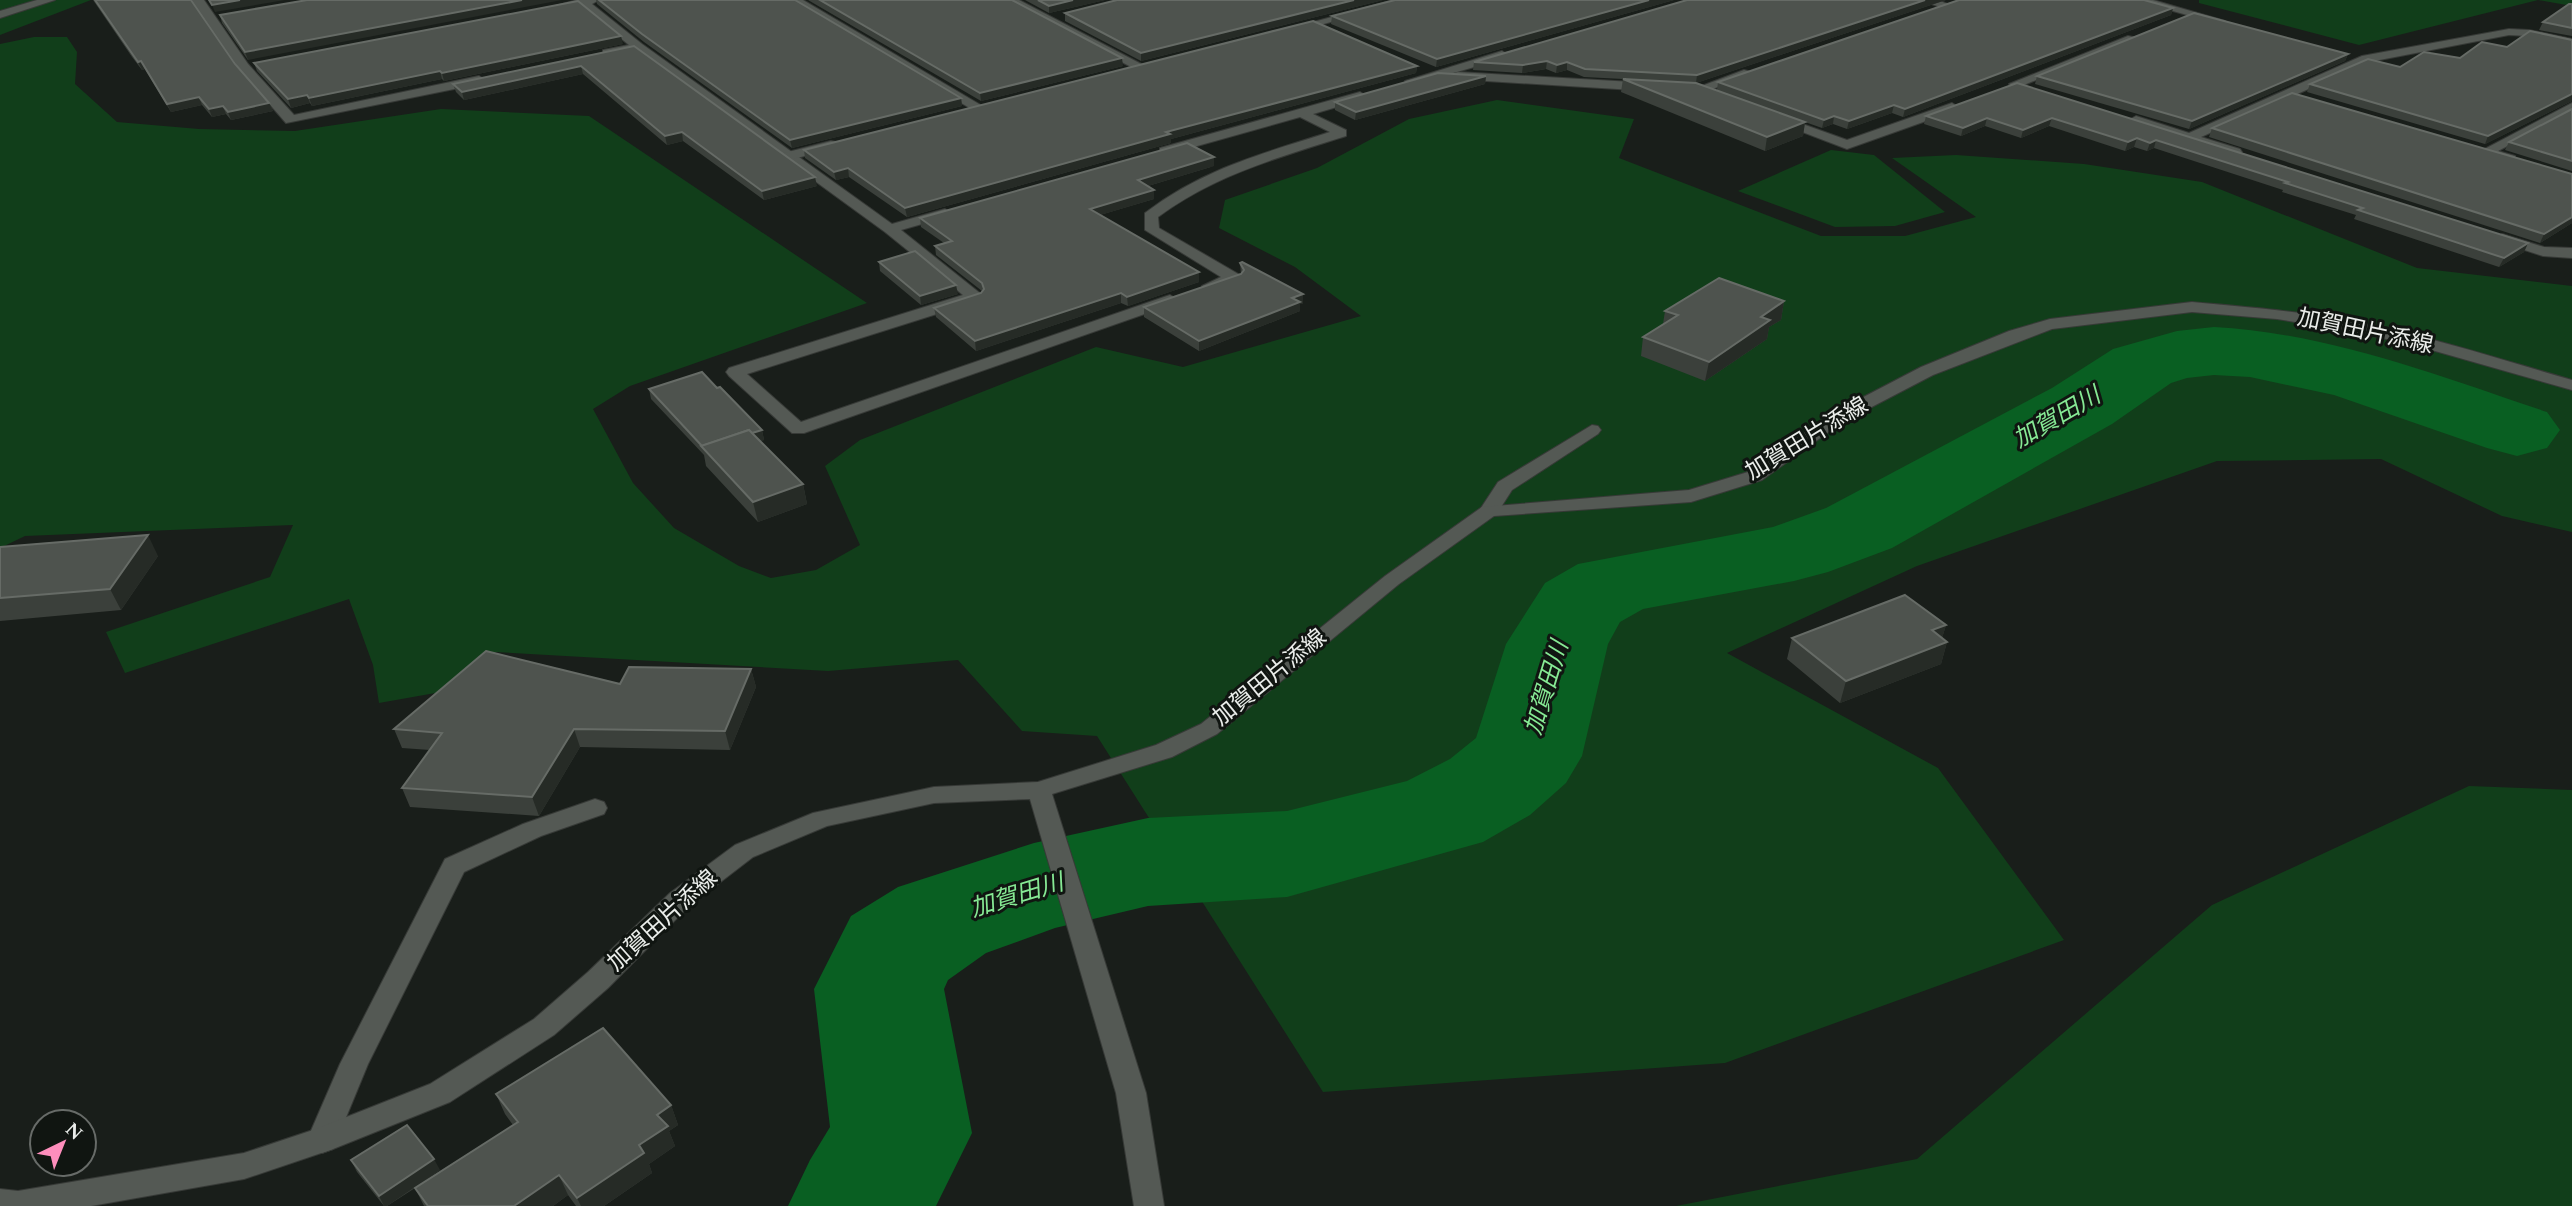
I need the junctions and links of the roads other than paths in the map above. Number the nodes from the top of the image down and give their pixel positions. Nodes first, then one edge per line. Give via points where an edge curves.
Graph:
1 (49, 0) edge
2 (198, 0) edge
3 (794, 0) edge
4 (1010, 0) edge
5 (1407, 0) edge
6 (1926, 0) edge
7 (2140, 0) edge
8 (588, 1) edge
9 (542, 10) edge
10 (2192, 14) junction
11 (0, 15) edge
12 (1062, 15) edge
13 (1919, 15) edge
14 (227, 17) edge
15 (213, 19) junction
16 (1049, 19) junction
17 (1316, 23) junction
18 (2167, 24) edge
19 (2232, 25) edge
20 (1278, 33) edge
21 (1340, 33) edge
22 (2142, 34) edge
23 (2572, 43) edge
24 (638, 47) junction
25 (1514, 51) edge
26 (2339, 52) edge
27 (598, 55) edge
28 (2366, 59) junction
29 (258, 64) edge
30 (1410, 64) edge
31 (244, 66) junction
32 (1763, 68) edge
33 (1125, 70) edge
34 (1434, 74) junction
35 (491, 78) edge
36 (1670, 89) edge
37 (2042, 92) edge
38 (1722, 99) edge
39 (1964, 102) edge
40 (978, 107) edge
41 (2572, 107) edge
42 (1301, 113) junction
43 (1760, 113) edge
44 (2123, 116) edge
45 (2190, 136) junction
46 (843, 142) edge
47 (1155, 154) edge
48 (789, 156) junction
49 (2253, 157) edge
50 (2523, 163) edge
51 (956, 210) edge
52 (890, 229) junction
53 (2493, 235) edge
54 (2572, 253) edge
55 (2572, 385) edge
56 (1592, 430) dead end
57 (1489, 511) junction
58 (1039, 790) junction
59 (595, 808) dead end
60 (322, 1140) junction
61 (0, 1203) edge
62 (1149, 1206) edge

1 - 11 street
2 - 15 street
3 - 40 street
4 - 16 street
5 - 17 street
6 - 13 street via 1950,4
7 - 10 street
8 - 9 street
8 - 24 street
10 - 18 street
10 - 19 street
12 - 16 street
14 - 15 street
15 - 31 street
16 - 33 street via 1145,65
17 - 20 street
17 - 21 street
22 - 37 street via 2009,86
23 - 28 street via 2509,32
24 - 27 street
24 - 48 street
25 - 34 street
26 - 28 street
28 - 45 street via 2296,96
29 - 31 street
30 - 34 street
31 - 35 street via 291,120
32 - 38 street via 1690,90
34 - 36 street
34 - 42 street
39 - 43 street via 1847,145
41 - 50 street via 2480,150
42 - 47 street
42 - 52 street via 1341,133 1229,169 1150,216 1152,230 1234,278 798,429 735,372 975,297
44 - 45 street
45 - 49 street
46 - 48 street
48 - 52 street
51 - 52 street
53 - 54 street via 2543,251
55 - 57 street, 加賀田片添線 via 2351,326 2192,307 2050,324 2015,335 1927,371 1835,419 1755,476 1691,496
56 - 57 street via 1505,486
57 - 58 street, 加賀田片添線 via 1392,580 1209,729 1164,751
58 - 60 street, 加賀田片添線 via 934,795 822,819 744,851 679,900 544,1027 440,1093
58 - 62 street via 1131,1093
59 - 60 street via 532,830 454,866 354,1064
60 - 61 street, 加賀田片添線 via 244,1166 18,1205

